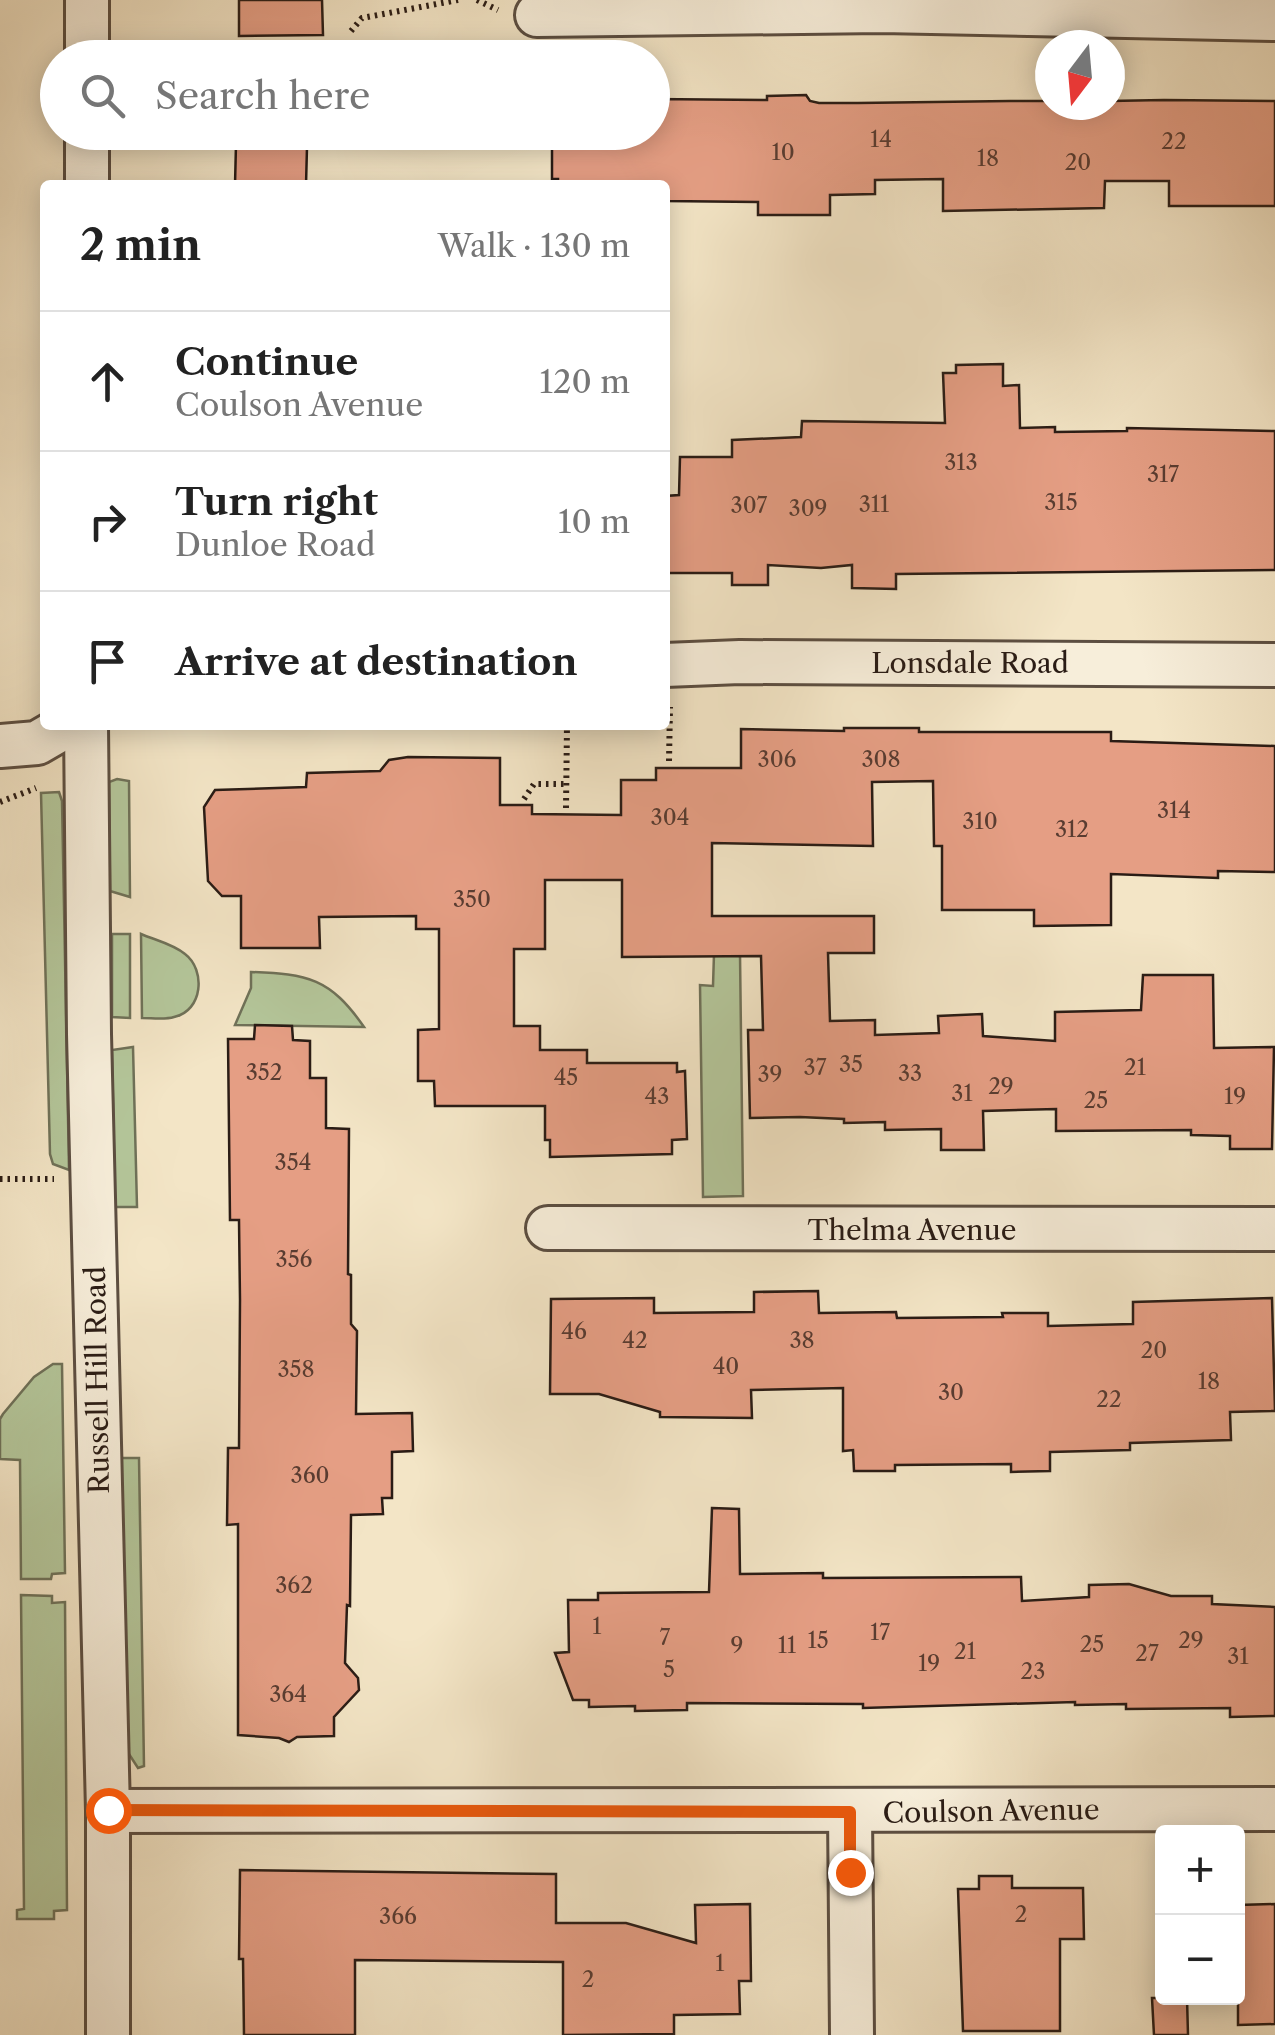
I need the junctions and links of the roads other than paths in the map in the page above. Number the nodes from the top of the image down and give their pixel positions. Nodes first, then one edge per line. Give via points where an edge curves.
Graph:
1 (87, 0) edge
2 (882, 5) edge
3 (537, 15) dead end
4 (1275, 19) edge
5 (87, 40) edge
6 (87, 150) edge
7 (87, 180) edge
8 (1275, 664) edge
9 (670, 684) edge
10 (60, 730) edge
11 (86, 730) edge
12 (0, 746) edge
13 (548, 1228) dead end
14 (1275, 1229) edge
15 (1275, 1809) edge
16 (108, 1810) junction
17 (850, 1812) junction
18 (108, 2035) edge
19 (852, 2035) edge

1 - 5 street
2 - 3 street
2 - 4 street
6 - 7 street
8 - 9 street, Lonsdale Road via 740,662
10 - 12 street via 37,744
11 - 16 street, Russell Hill Road
13 - 14 street, Thelma Avenue
15 - 17 street, Coulson Avenue
16 - 17 street, Coulson Avenue
16 - 18 street, Russell Hill Road
17 - 19 street

